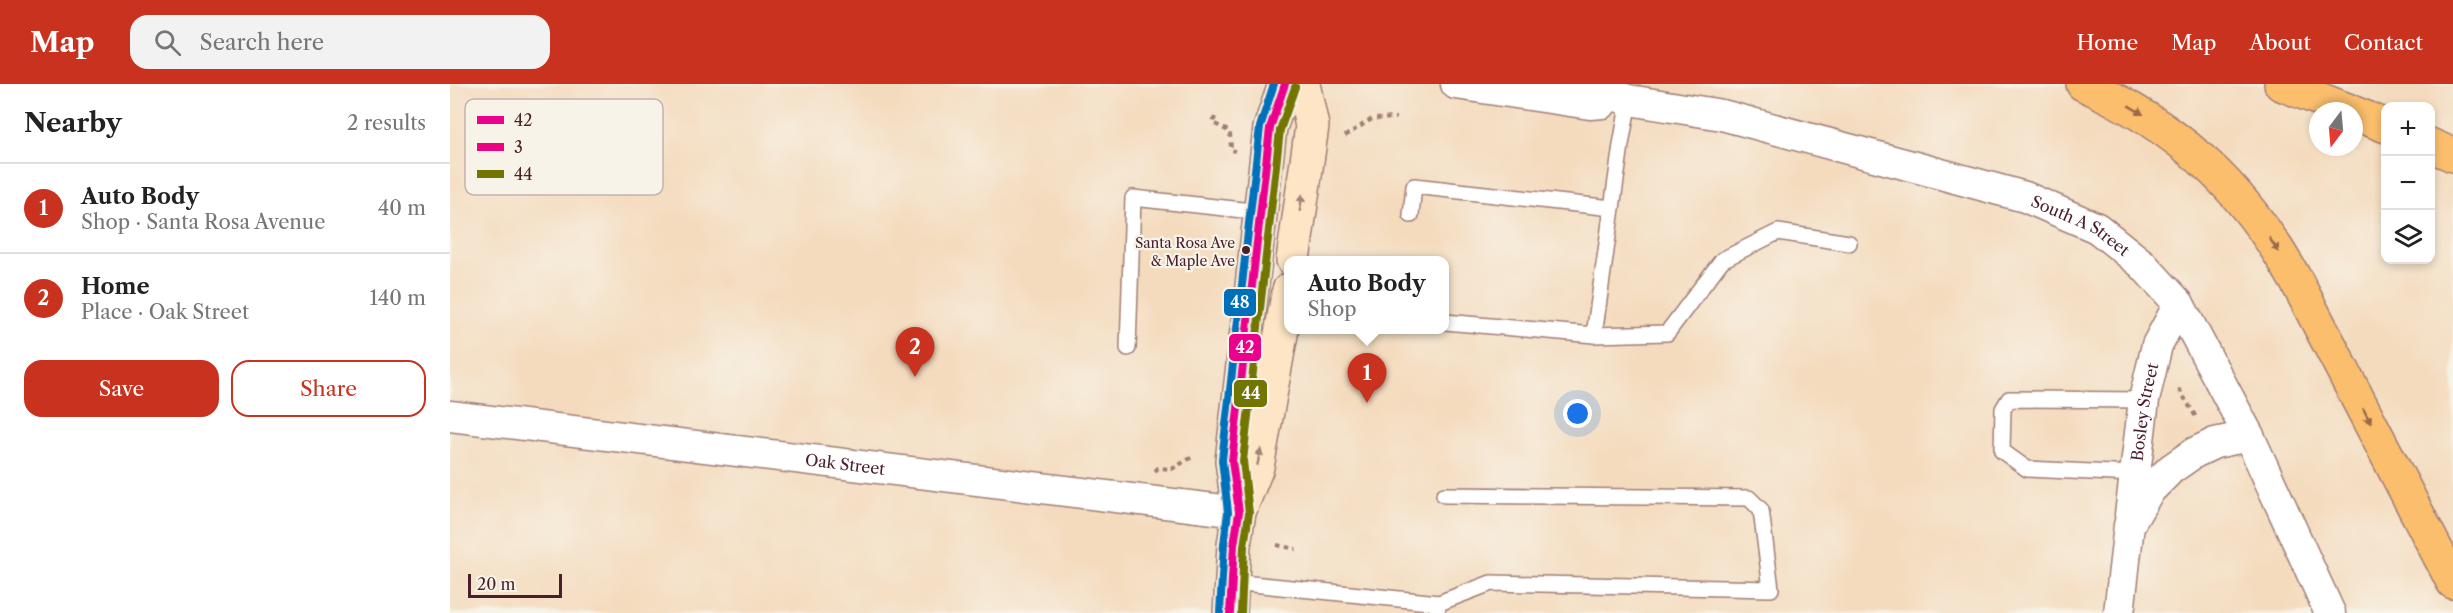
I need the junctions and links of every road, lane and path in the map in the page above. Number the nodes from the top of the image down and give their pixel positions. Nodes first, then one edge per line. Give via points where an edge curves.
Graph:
1 (1285, 84) edge
2 (1303, 84) edge
3 (1456, 84) edge
4 (1576, 84) edge
5 (2083, 84) edge
6 (2281, 84) edge
7 (1629, 100) junction
8 (2327, 102) edge
9 (1215, 117) dead end
10 (2363, 117) edge
11 (1396, 118) dead end
12 (2381, 124) edge
13 (1343, 137) dead end
14 (2435, 147) edge
15 (1235, 151) dead end
16 (2453, 155) edge
17 (1612, 208) junction
18 (1261, 212) junction
19 (1411, 215) dead end
20 (1850, 243) dead end
21 (1294, 256) edge
22 (2179, 304) junction
23 (1284, 322) edge
24 (1449, 322) edge
25 (1594, 335) junction
26 (1128, 348) dead end
27 (2179, 388) dead end
28 (2144, 400) junction
29 (450, 416) edge
30 (2196, 417) dead end
31 (2249, 436) junction
32 (1194, 456) dead end
33 (1153, 473) dead end
34 (2135, 474) junction
35 (1444, 495) dead end
36 (1239, 512) junction
37 (2129, 525) junction
38 (1277, 545) dead end
39 (1296, 549) dead end
40 (2453, 582) edge
41 (1231, 597) edge
42 (1437, 608) edge
43 (2119, 613) edge
44 (2330, 613) edge

1 - 18 main road via 1270,128
21 -> 2 main road via 1312,126
3 - 7 street, South A Street via 1590,104
4 - 7 street, South A Street
5 -> 40 highway via 2156,123 2205,162 2249,208 2298,284
6 - 8 highway
7 - 17 lane
7 - 22 street, South A Street via 1722,115 2025,197 2097,228 2142,264
9 - 15 path via 1213,123 1230,132 1231,150
10 - 12 highway
11 - 13 path via 1372,119
14 - 16 highway
17 - 19 lane via 1414,186
17 - 25 lane
18 - 26 lane via 1133,198
18 - 36 main road via 1232,461
20 - 25 lane via 1778,232 1722,260 1667,333
22 - 28 street, Bosley Street via 2157,345
22 - 31 street, South A Street
36 -> 23 main road via 1257,467
24 - 25 lane
27 - 30 path
28 - 34 street, Bosley Street
28 - 34 lane via 2008,399 2003,410 2002,451 2027,469
29 - 36 street, Oak Street
31 - 37 street, Bosley Street via 2215,443 2170,470 2149,491
31 - 44 street, South A Street
32 - 33 path
34 - 37 street, Bosley Street
35 - 42 lane via 1749,498 1761,510 1771,589 1491,583
36 - 41 main road
37 - 43 street, Bosley Street
38 - 39 path
41 - 42 lane

